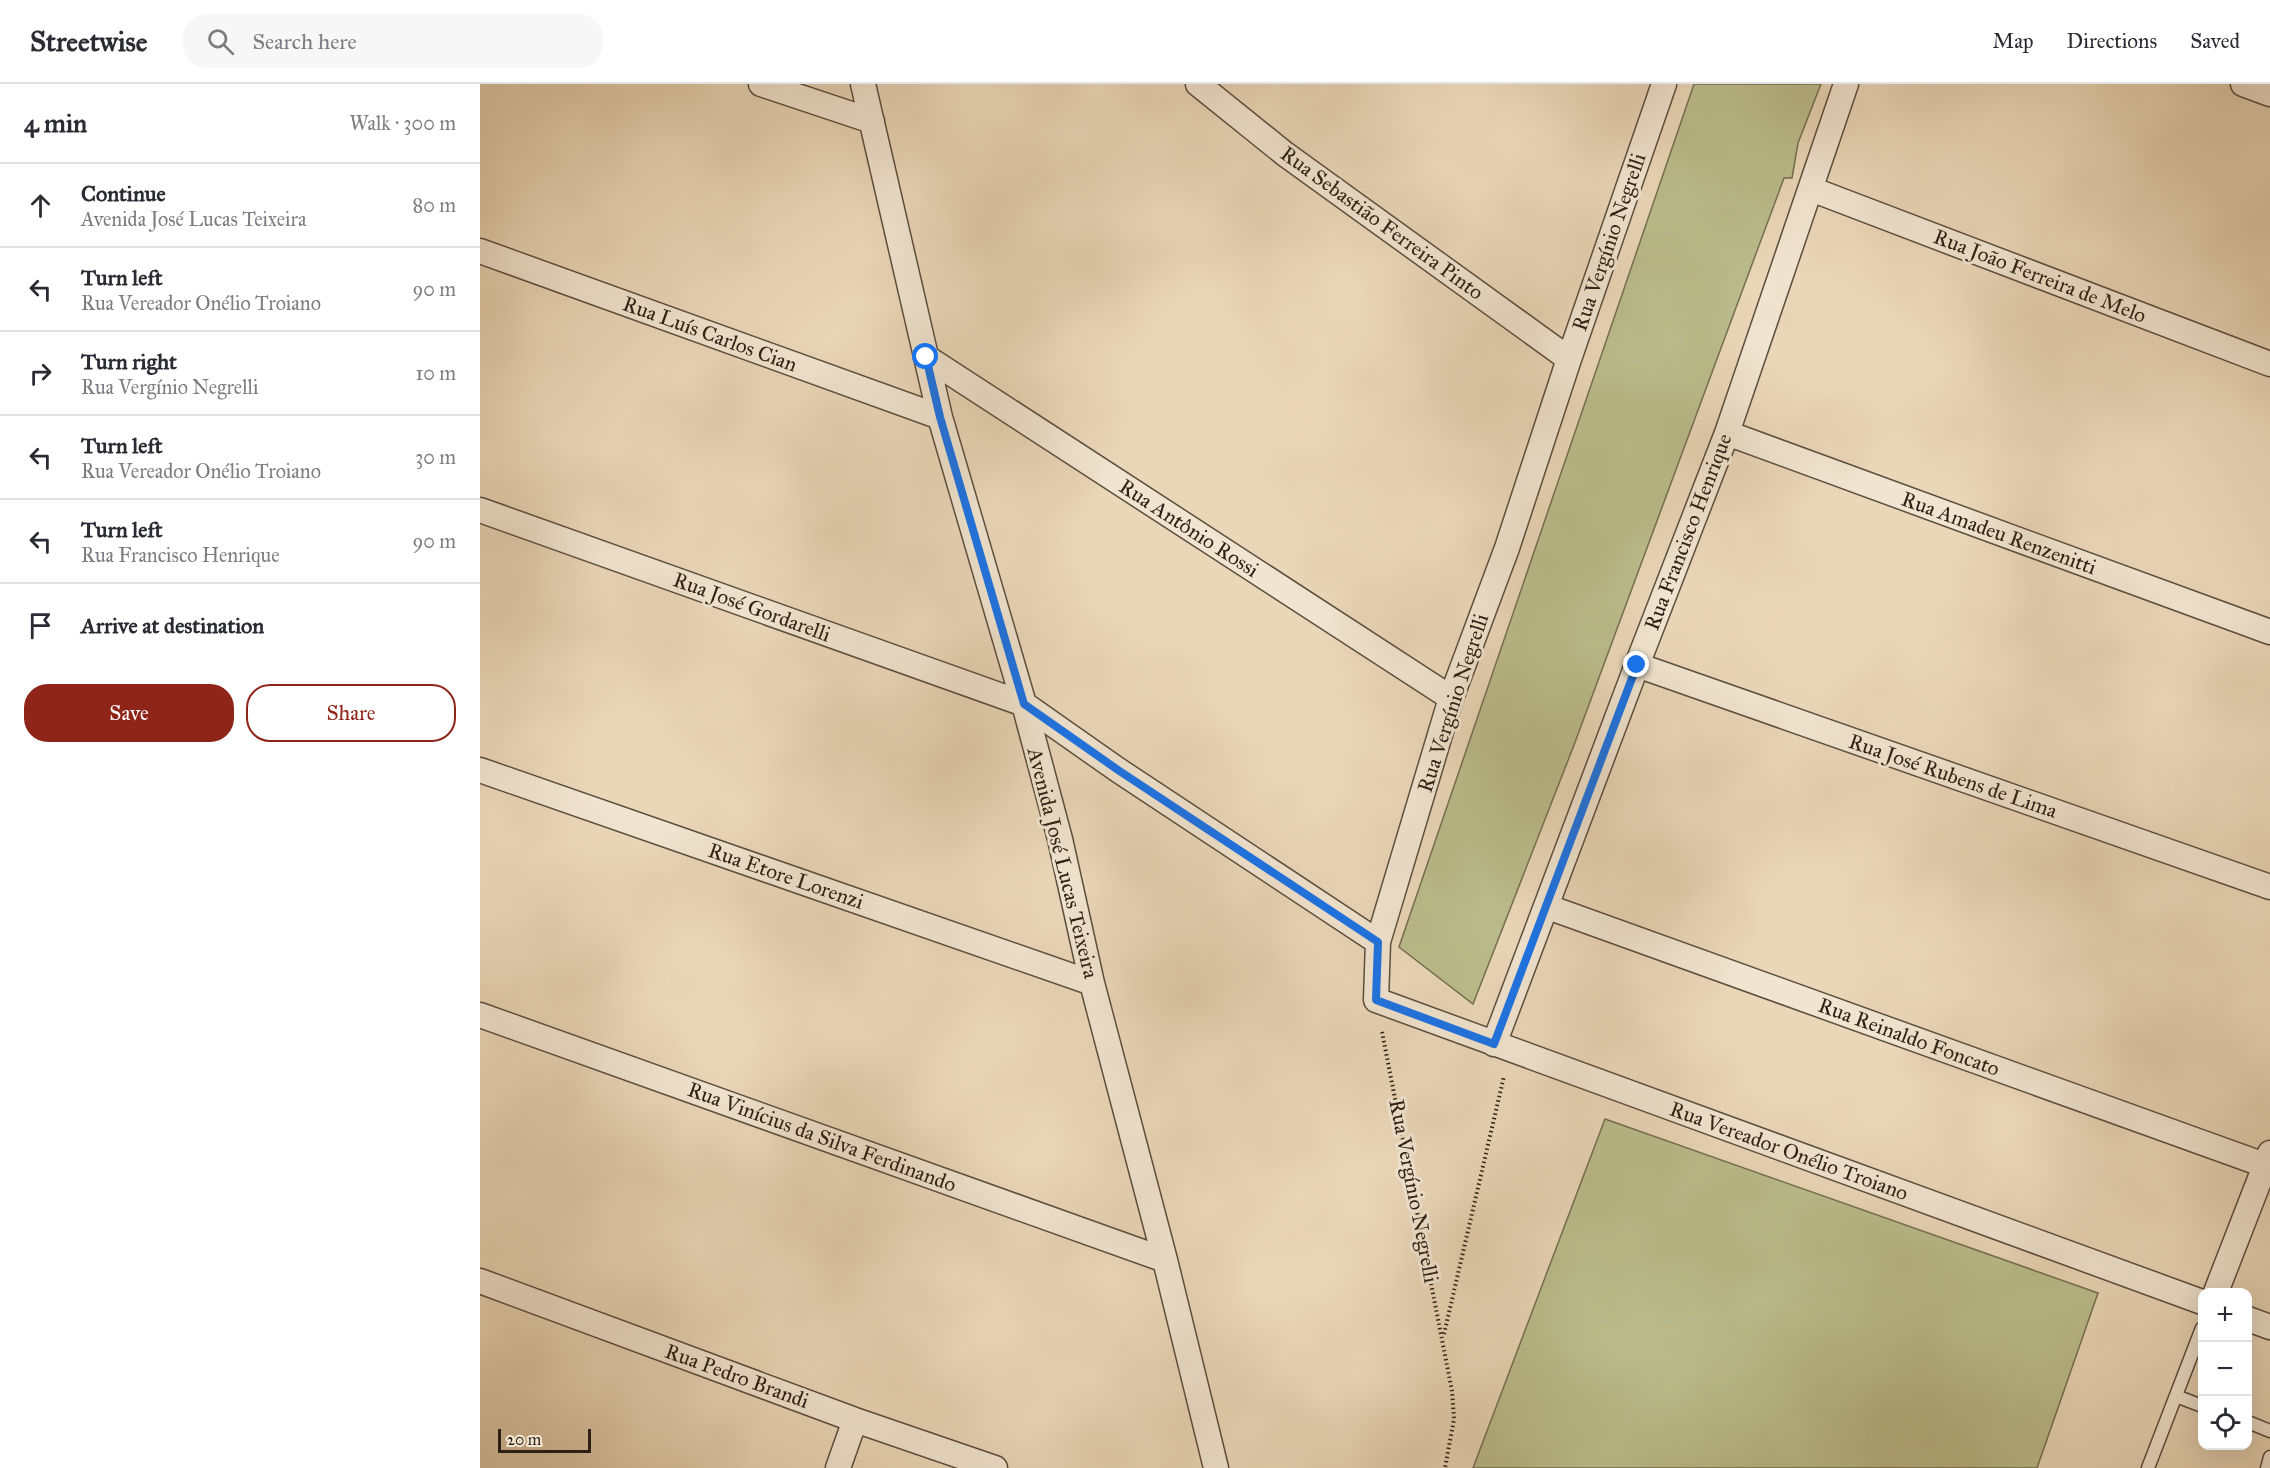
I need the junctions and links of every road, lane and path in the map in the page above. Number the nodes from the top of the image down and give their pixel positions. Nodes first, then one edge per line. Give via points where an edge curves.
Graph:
1 (761, 84) edge
2 (862, 84) edge
3 (1198, 84) edge
4 (1664, 84) edge
5 (1846, 84) edge
6 (2243, 84) edge
7 (2270, 94) edge
8 (872, 121) junction
9 (1810, 189) junction
10 (480, 251) edge
11 (926, 357) junction
12 (1569, 359) junction
13 (2270, 364) edge
14 (940, 417) junction
15 (1727, 433) junction
16 (480, 510) edge
17 (2270, 632) edge
18 (1637, 665) junction
19 (1451, 699) junction
20 (1024, 704) junction
21 (480, 770) edge
22 (2270, 887) edge
23 (1548, 907) junction
24 (1378, 942) junction
25 (1092, 982) junction
26 (1376, 1000) junction
27 (480, 1015) edge
28 (1502, 1047) junction
29 (2268, 1162) edge
30 (1165, 1260) junction
31 (480, 1281) edge
32 (2218, 1288) edge
33 (2198, 1301) edge
34 (2252, 1320) edge
35 (2270, 1327) edge
36 (1443, 1338) junction
37 (2198, 1338) edge
38 (2176, 1396) junction
39 (2198, 1404) edge
40 (855, 1420) junction
41 (2252, 1424) edge
42 (2270, 1431) edge
43 (2270, 1457) edge
44 (838, 1468) edge
45 (995, 1468) edge
46 (1216, 1468) edge
47 (1445, 1468) edge
48 (2148, 1468) edge
49 (2267, 1468) edge

1 - 8 street
2 - 8 street, Avenida José Lucas Teixeira
3 - 12 street, Rua Sebastião Ferreira Pinto via 1285,154
4 - 12 street, Rua Vergínio Negrelli
5 - 9 street, Rua Francisco Henrique
6 - 7 street
8 - 11 street, Avenida José Lucas Teixeira
9 - 13 street, Rua João Ferreira de Melo
9 - 15 street, Rua Francisco Henrique
10 - 14 street, Rua Luís Carlos Cian
11 - 14 street, Avenida José Lucas Teixeira
11 - 19 street, Rua Antônio Rossi
12 - 19 street, Rua Vergínio Negrelli
14 - 20 street, Avenida José Lucas Teixeira
15 - 17 street, Rua Amadeu Renzenitti
15 - 18 street, Rua Francisco Henrique
16 - 20 street, Rua José Gordarelli
18 - 22 street, Rua José Rubens de Lima
18 - 23 street, Rua Francisco Henrique
19 - 24 street, Rua Vergínio Negrelli
20 - 24 street
20 - 25 street, Avenida José Lucas Teixeira
21 - 25 street, Rua Etore Lorenzi
23 - 28 street, Rua Francisco Henrique
23 - 29 street, Rua Reinaldo Foncato
24 - 26 street, Rua Vergínio Negrelli
25 - 30 street, Avenida José Lucas Teixeira
26 - 28 street, Rua Vereador Onélio Troiano
26 - 36 path, Rua Vergínio Negrelli
27 - 30 street, Rua Vinícius da Silva Ferdinando
28 - 33 street, Rua Vereador Onélio Troiano
28 - 36 path
29 - 32 street
30 - 46 street, Avenida José Lucas Teixeira
31 - 40 street, Rua Pedro Brandi
34 - 35 street
36 - 47 path, Rua Vergínio Negrelli via 1454,1419
37 - 38 lane
38 - 39 lane
38 - 48 lane
40 - 44 street
40 - 45 street, Rua Pedro Brandi
41 - 42 lane
43 - 49 lane

